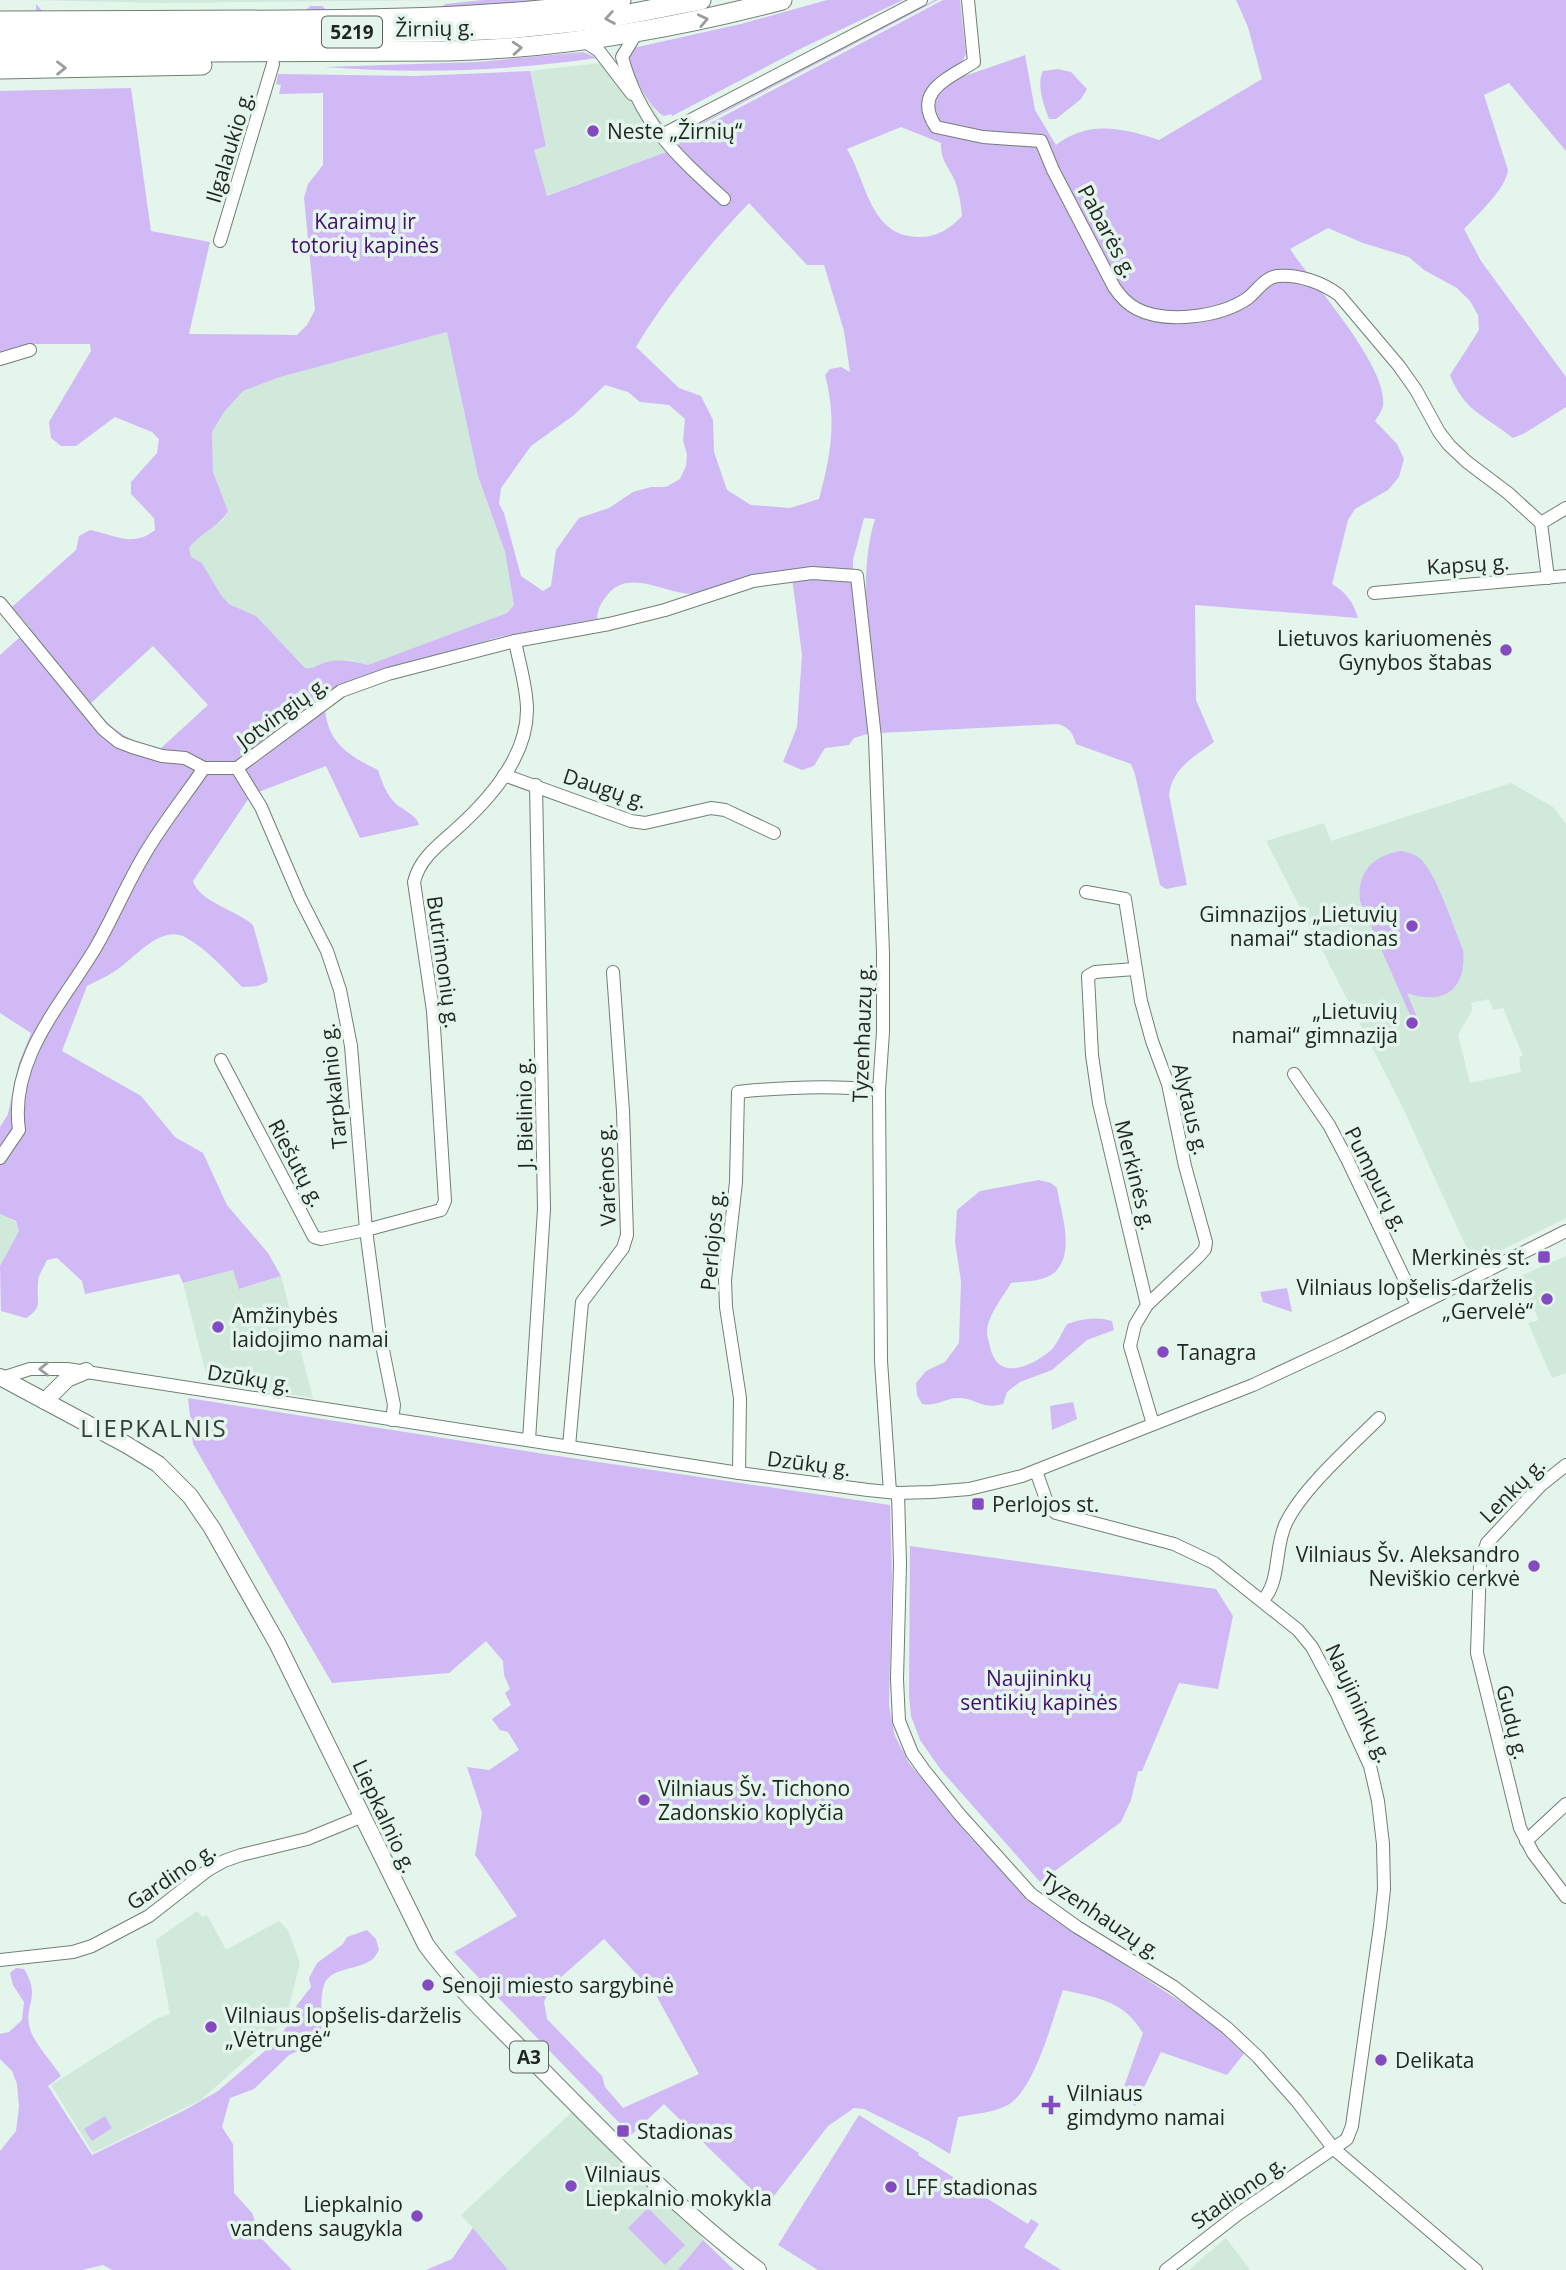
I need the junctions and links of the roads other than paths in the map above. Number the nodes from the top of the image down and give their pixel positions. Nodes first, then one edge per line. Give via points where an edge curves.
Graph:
1 (701, 0) edge
2 (782, 0) edge
3 (921, 0) edge
4 (968, 0) edge
5 (608, 1) edge
6 (0, 21) edge
7 (636, 34) junction
8 (0, 36) edge
9 (584, 41) junction
10 (433, 51) junction
11 (0, 53) edge
12 (273, 64) junction
13 (0, 69) edge
14 (637, 99) junction
15 (660, 136) junction
16 (724, 199) dead end
17 (220, 241) dead end
18 (30, 350) dead end
19 (0, 359) edge
20 (1566, 508) edge
21 (1541, 523) junction
22 (857, 576) joint
23 (1566, 576) edge
24 (1548, 578) junction
25 (1374, 593) dead end
26 (0, 603) edge
27 (514, 641) junction
28 (204, 768) junction
29 (237, 768) junction
30 (504, 775) junction
31 (536, 785) junction
32 (774, 833) dead end
33 (1086, 892) dead end
34 (1135, 969) junction
35 (613, 972) dead end
36 (221, 1060) dead end
37 (1294, 1074) dead end
38 (879, 1090) junction
39 (0, 1158) edge
40 (366, 1230) junction
41 (1566, 1231) edge
42 (1147, 1305) junction
43 (1417, 1305) junction
44 (86, 1371) junction
45 (1, 1378) edge
46 (45, 1401) junction
47 (1379, 1418) dead end
48 (392, 1420) junction
49 (1153, 1424) junction
50 (529, 1440) junction
51 (569, 1446) junction
52 (1566, 1465) edge
53 (1036, 1471) junction
54 (739, 1473) junction
55 (894, 1493) junction
56 (1487, 1543) joint
57 (1263, 1600) junction
58 (1566, 1804) edge
59 (363, 1816) junction
60 (1526, 1841) junction
61 (1566, 1897) edge
62 (0, 1960) edge
63 (1334, 2149) junction
64 (758, 2270) edge
65 (1166, 2270) edge
66 (1476, 2270) edge

1 -> 8 highway, Žirnių g. / 5219 via 603,19 507,29
7 -> 2 highway, Žirnių g. / 5219
3 - 15 street
4 - 21 street, Pabarės g. via 974,62 933,89 927,100 928,115 936,127 961,133 1041,141 1123,299 1138,309 1181,318 1229,307 1278,276 1303,278 1331,289 1399,366 1449,445
5 - 6 highway, 5219 via 455,16
7 - 9 highway, Žirnių g. / 5219
7 - 14 street via 622,57
10 -> 9 highway, Žirnių g. / 5219
9 - 14 street via 599,51
10 - 11 highway, Žirnių g. / 5219
10 - 12 highway, 5219 via 368,60
13 -> 12 highway, 5219
12 - 17 street, Ilgalaukio g.
14 - 15 street
15 - 16 street
18 - 19 street
20 - 21 street
21 - 24 street
22 - 27 street, Jotvingių g. via 812,573 753,581 665,610
22 - 38 street, Tyzenhauzų g. via 875,738 883,953
23 - 24 street, Kapsų g.
24 - 25 street, Kapsų g.
26 - 28 street via 103,729 119,742 185,758
27 - 29 street, Jotvingių g. via 341,691
27 - 30 street, Butrimonių g. via 527,719
28 - 29 street, Jotvingių g.
28 - 39 street via 146,851 96,947 40,1032 20,1080 19,1130
29 - 40 street, Tarpkalnio g. via 261,807 327,951 340,990 351,1046
30 - 31 street, Daugų g.
30 - 40 street, Butrimonių g. via 421,864 414,882 433,1011 445,1201 441,1210
31 - 32 street, Daugų g. via 632,821 645,823 711,808
31 - 50 street, J. Bielinio g. via 544,1209
33 - 34 street, Alytaus g. via 1125,899
34 - 42 street, Alytaus g. via 1206,1242 1198,1257
34 - 42 street, Merkinės g. via 1088,975 1099,1103
35 - 51 street, Varėnos g. via 627,1236 582,1302
36 - 40 street, Riešutų g. via 312,1234 321,1239
37 - 43 street, Pumpurų g. via 1347,1159
38 - 54 street, Perlojos g. via 835,1086 738,1092 736,1181 725,1280 740,1398
38 - 55 street, Tyzenhauzų g. via 881,1361
40 - 48 street, Tarpkalnio g. via 394,1405
41 - 43 street, Dzūkų g.
42 - 49 street via 1130,1346
43 - 49 street, Dzūkų g. via 1253,1385
44 -> 45 street, Dzūkų g. via 39,1368
44 - 46 main road via 67,1379
44 - 48 street, Dzūkų g.
45 - 46 main road, Liepkalnio g. / A3
46 - 59 main road, Liepkalnio g. / A3 via 158,1464 190,1496 277,1643
47 - 57 street via 1291,1514 1278,1545 1269,1594
48 - 50 street, Dzūkų g.
49 - 53 street, Dzūkų g.
50 - 51 street, Dzūkų g.
51 - 54 street, Dzūkų g.
52 - 56 street, Lenkų g.
53 - 55 street, Dzūkų g. via 969,1489
53 - 57 street, Naujininkų g. via 1048,1505 1056,1513 1192,1551
54 - 55 street, Dzūkų g.
55 - 63 street, Tyzenhauzų g. via 900,1564 897,1700 899,1721 912,1753 1031,1894 1174,1987 1227,2028 1289,2092
56 - 60 street, Gudų g. via 1480,1564 1477,1653
57 - 63 street, Naujininkų g. via 1312,1647 1356,1732 1378,1801 1384,1889 1380,1926 1352,2126 1347,2139
58 - 60 street
59 - 62 street, Gardino g. via 307,1839 224,1861 149,1916 92,1946
59 - 64 main road, Liepkalnio g. / A3 via 426,1945 461,1988 692,2218
60 - 61 street, Gudų g.
63 - 65 street, Stadiono g.
63 - 66 street, Tyzenhauzų g.

